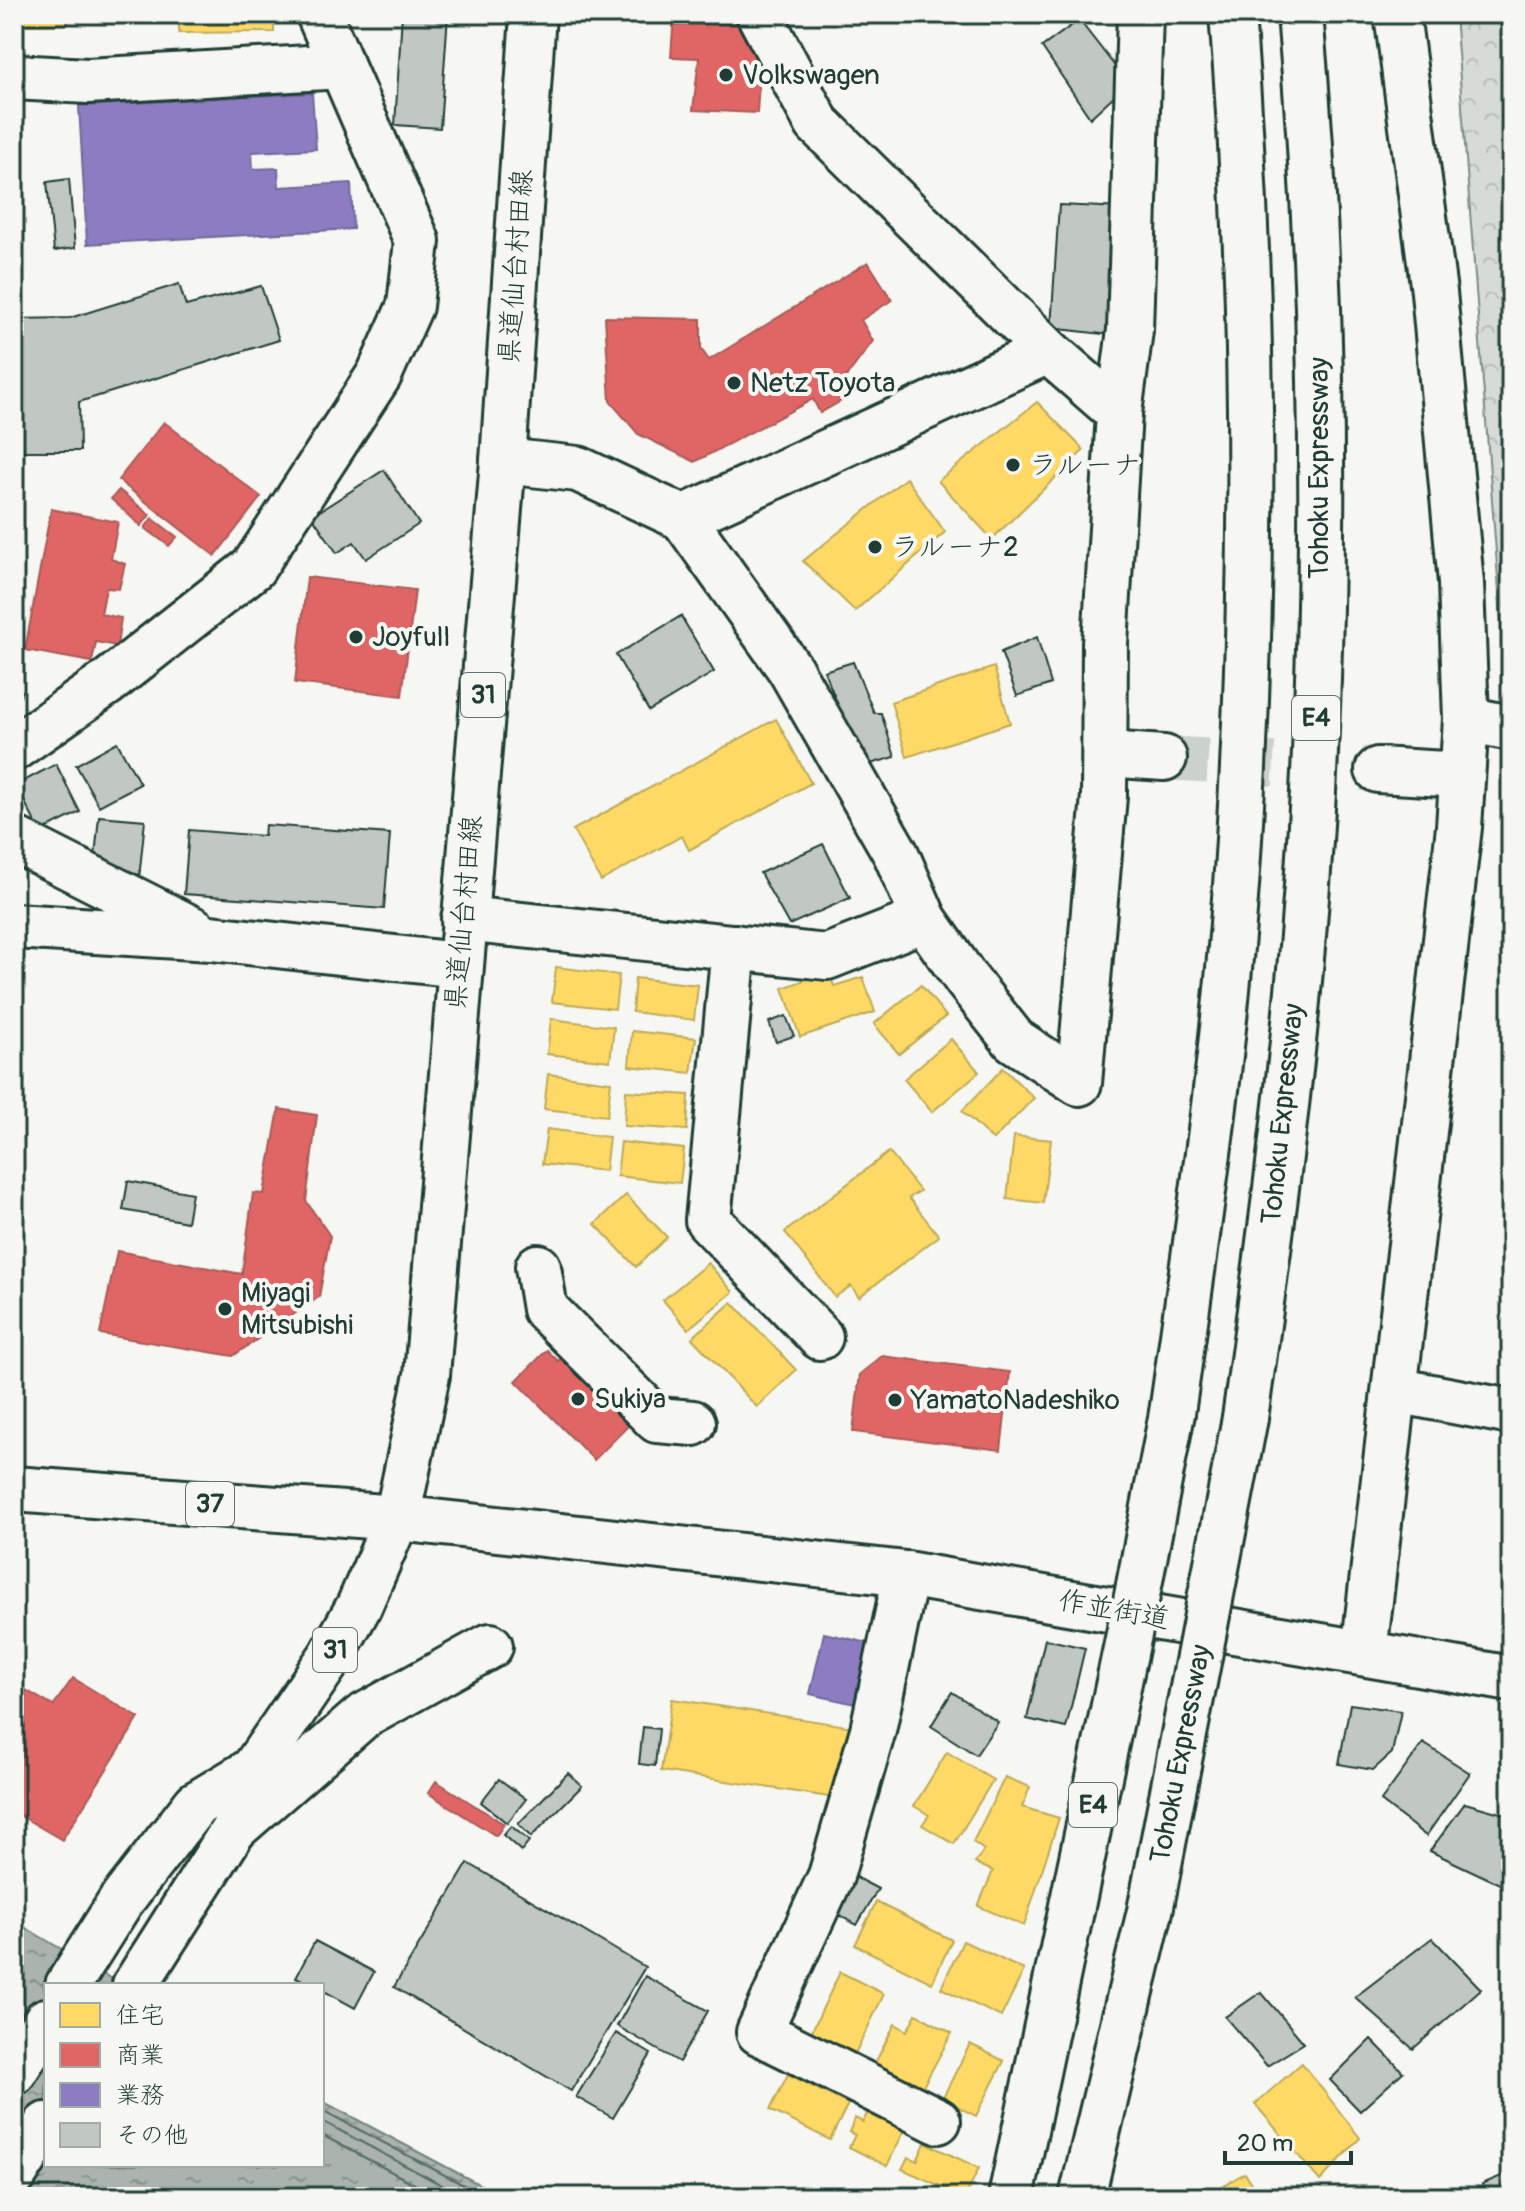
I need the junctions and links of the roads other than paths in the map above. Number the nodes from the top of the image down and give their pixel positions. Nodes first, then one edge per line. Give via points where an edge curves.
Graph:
1 (319, 14) edge
2 (533, 14) edge
3 (759, 14) edge
4 (1140, 14) edge
5 (1232, 14) edge
6 (1300, 14) edge
7 (1397, 14) edge
8 (342, 66) junction
9 (14, 77) edge
10 (1048, 351) junction
11 (1119, 413) junction
12 (503, 461) junction
13 (683, 518) junction
14 (1466, 719) junction
15 (1511, 728) edge
16 (14, 748) edge
17 (1105, 754) junction
18 (1164, 758) tunnel mouth
19 (1378, 770) tunnel mouth
20 (1462, 775) junction
21 (14, 839) edge
22 (464, 919) junction
23 (924, 919) junction
24 (14, 926) edge
25 (211, 938) junction
26 (734, 947) junction
27 (459, 965) junction
28 (538, 1267) dead end
29 (820, 1337) dead end
30 (1395, 1390) junction
31 (1511, 1412) edge
32 (693, 1423) dead end
33 (17, 1492) edge
34 (397, 1518) junction
35 (906, 1574) junction
36 (490, 1646) dead end
37 (1364, 1653) junction
38 (1511, 1679) edge
39 (253, 1770) junction
40 (234, 1829) junction
41 (69, 1983) edge
42 (136, 1983) edge
43 (44, 2024) edge
44 (14, 2072) edge
45 (938, 2121) dead end
46 (44, 2128) edge
47 (14, 2175) edge
48 (1011, 2197) edge
49 (1082, 2197) edge

1 - 8 main road
2 - 12 main road, 県道仙台村田線 / 31
3 - 10 main road via 817,123
4 - 11 main road via 1130,330
5 - 48 main road, E4, bridge via 1246,245 1248,647 1239,841 1220,1052 1172,1413
6 - 49 main road, Tohoku Expressway / E4, bridge via 1316,242 1319,638 1310,842 1292,1037 1245,1418 1150,1911
7 - 14 main road via 1434,292 1461,583
8 - 9 main road via 88,81
8 - 16 main road via 417,241 410,306 379,375 253,568 107,683
10 - 11 main road
10 - 13 main road
11 - 17 main road via 1105,644
12 - 13 main road via 578,469
12 - 22 main road, 県道仙台村田線 / 31
13 - 23 main road via 790,669 896,854
14 - 15 main road
14 - 20 main road
17 - 18 main road
17 - 23 main road via 1079,1083 1014,1040
19 - 20 main road
20 - 30 main road
21 - 25 main road
22 - 26 main road
22 - 27 main road, 県道仙台村田線 / 31
23 - 26 main road via 827,957
24 - 25 main road
25 - 27 main road
26 - 29 main road via 708,1220
27 - 34 main road, 県道仙台村田線 / 31 via 427,1375
28 - 32 main road via 545,1309 657,1420
30 - 31 main road
30 - 37 main road
33 - 34 main road, 37
34 - 35 main road, 作並街道
34 - 39 main road, 県道仙台村田線 / 31 via 331,1656
35 - 37 main road, 作並街道
35 - 45 main road via 873,1730 831,1876 759,2032
36 - 40 main road via 362,1717
37 - 38 main road, 作並街道
39 - 40 main road, 県道仙台村田線 / 31
39 - 41 main road, 県道仙台村田線 / 31 via 196,1804 121,1901
40 - 42 main road, 県道仙台村田線 / 31
43 - 44 main road
46 - 47 main road

